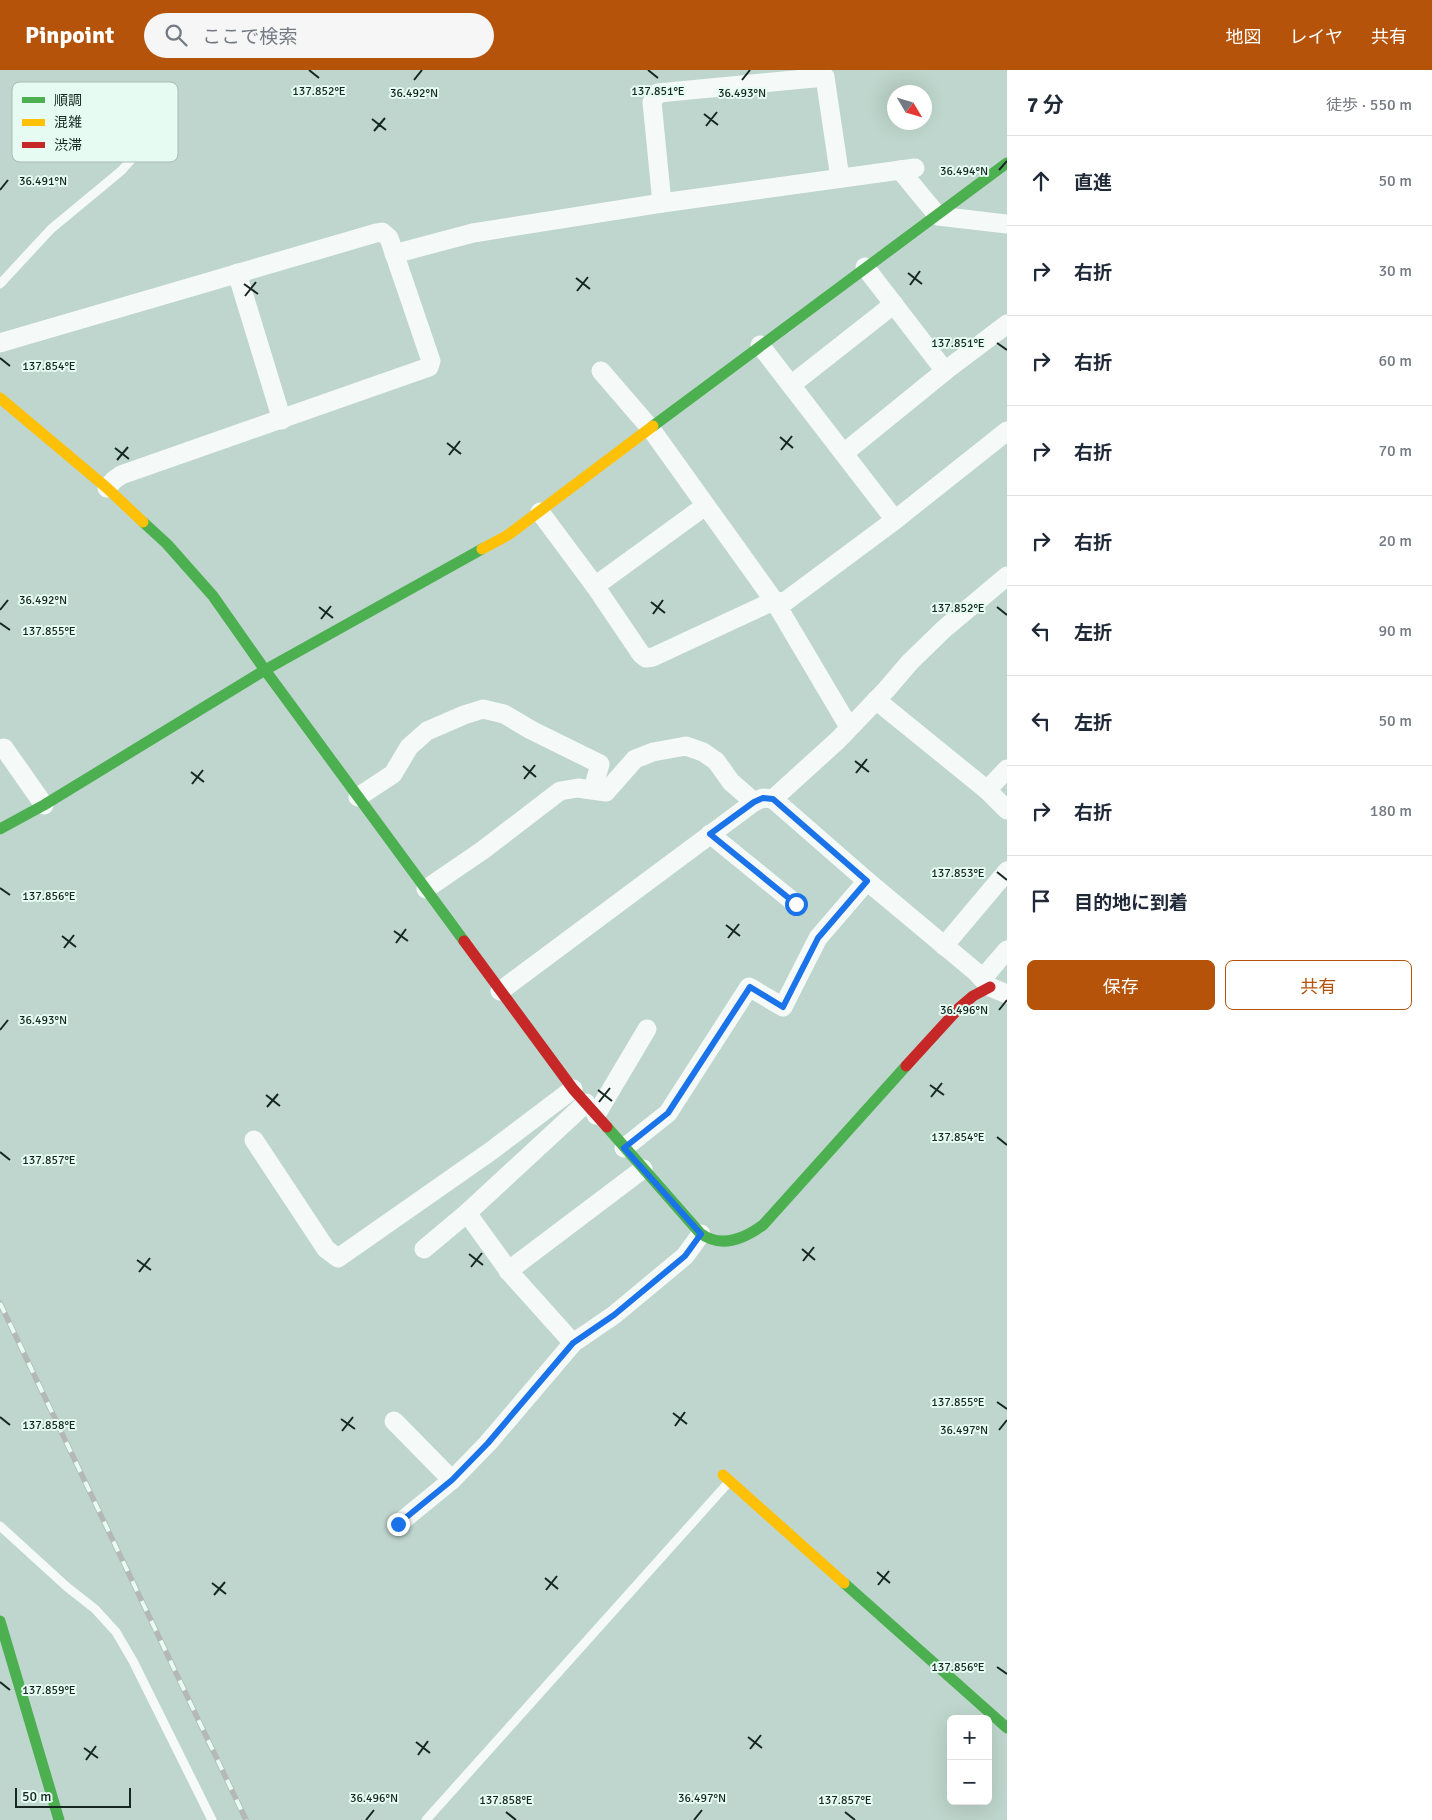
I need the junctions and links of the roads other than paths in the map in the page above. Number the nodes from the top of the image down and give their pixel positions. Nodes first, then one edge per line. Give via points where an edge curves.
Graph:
1 (130, 162) edge
2 (1007, 164) edge
3 (840, 178) junction
4 (662, 203) junction
5 (938, 216) junction
6 (1007, 224) edge
7 (394, 254) junction
8 (865, 267) junction
9 (237, 274) junction
10 (0, 284) edge
11 (894, 304) junction
12 (1007, 324) edge
13 (0, 343) edge
14 (760, 346) junction
15 (602, 371) dead end
16 (945, 371) junction
17 (791, 385) junction
18 (0, 398) edge
19 (282, 420) junction
20 (651, 429) junction
21 (1007, 431) edge
22 (844, 453) junction
23 (107, 488) junction
24 (705, 506) junction
25 (540, 512) junction
26 (895, 520) junction
27 (1007, 576) edge
28 (595, 586) junction
29 (775, 602) junction
30 (265, 670) junction
31 (876, 700) junction
32 (850, 727) junction
33 (4, 748) dead end
34 (1007, 769) edge
35 (593, 789) junction
36 (987, 790) junction
37 (358, 797) junction
38 (773, 799) junction
39 (754, 802) junction
40 (44, 805) junction
41 (1007, 810) edge
42 (0, 829) edge
43 (710, 834) junction
44 (1007, 871) edge
45 (867, 881) junction
46 (426, 889) junction
47 (796, 904) dead end
48 (944, 946) junction
49 (1007, 950) edge
50 (993, 986) edge
51 (500, 991) junction
52 (647, 1029) dead end
53 (573, 1089) junction
54 (591, 1109) junction
55 (254, 1140) dead end
56 (624, 1148) junction
57 (643, 1170) junction
58 (467, 1212) junction
59 (701, 1234) junction
60 (424, 1249) dead end
61 (508, 1272) junction
62 (573, 1343) junction
63 (394, 1421) dead end
64 (726, 1478) joint
65 (452, 1480) junction
66 (398, 1524) dead end
67 (0, 1526) edge
68 (0, 1621) edge
69 (1007, 1728) edge
70 (59, 1820) edge
71 (212, 1820) edge
72 (426, 1820) edge

1 - 10 lane via 51,229
2 - 5 street
3 - 4 street
3 - 4 street via 825,78 658,93 652,102
3 - 5 street via 907,170
4 - 7 street via 473,233
5 - 6 street
5 - 8 street
7 - 9 street via 389,238 382,232
7 - 19 street via 430,365
8 - 11 street
8 - 14 street
9 - 13 street
9 - 19 street
11 - 16 street
11 - 17 street
12 - 16 street
14 - 17 street
14 - 20 street
15 - 20 street
16 - 22 street
17 - 22 street
18 - 23 street
19 - 23 street via 121,475
20 - 24 street
20 - 25 street
21 - 26 street
22 - 26 street
23 - 30 street via 167,544 213,596
24 - 28 street
24 - 29 street
25 - 28 street
25 - 30 street via 508,535
26 - 29 street via 786,601
27 - 31 street via 944,629
28 - 29 street via 646,658
29 - 32 street
30 - 37 street
30 - 40 street
31 - 32 street
31 - 36 street
32 - 38 street
33 - 40 street
34 - 36 street
35 - 37 street via 600,764 504,714 483,709 427,731 409,747 393,774
35 - 39 street via 606,792 635,759 686,746 716,761 731,782
35 - 46 street via 560,791
36 - 41 street
37 - 46 street
38 - 39 street via 763,798
38 - 45 street
39 - 43 street
40 - 42 street
43 - 47 street
43 - 51 street
44 - 48 street
45 - 48 street
45 - 56 street via 818,938 783,1007 750,987 668,1113
46 - 51 street
48 - 50 street
49 - 50 street
50 - 59 street via 973,996 960,1008 763,1225 741,1238 723,1243
51 - 53 street
52 - 54 street
53 - 54 street
53 - 55 street via 338,1258 326,1249
54 - 56 street
54 - 58 street
56 - 57 street
57 - 59 street
57 - 61 street
58 - 60 street
58 - 61 street
59 - 62 street via 685,1256 614,1315
61 - 62 street
62 - 65 street
63 - 65 street
64 - 69 street
64 - 72 lane
65 - 66 street
67 - 71 lane via 116,1632
68 - 70 street

